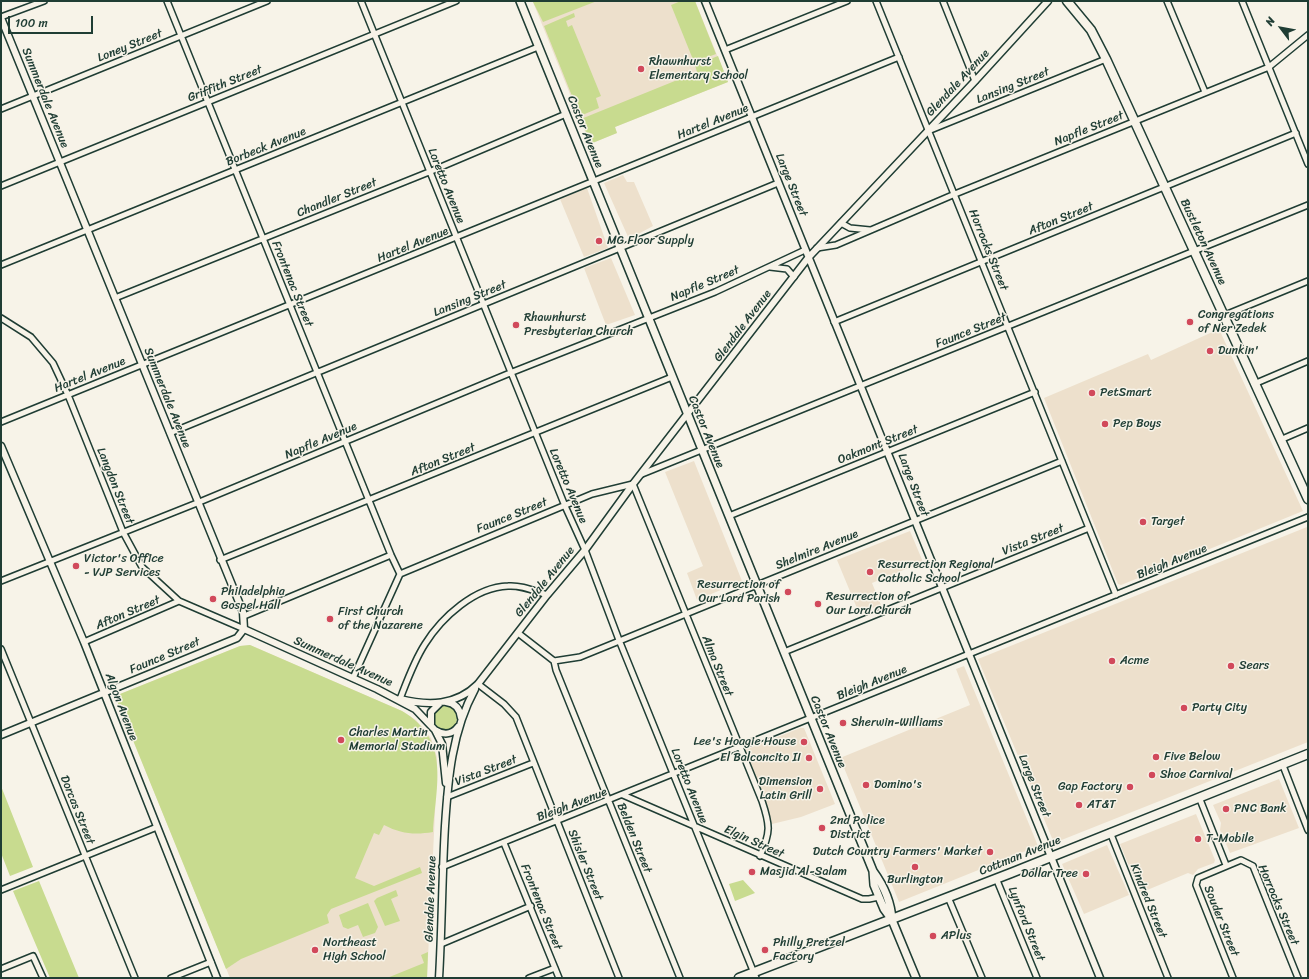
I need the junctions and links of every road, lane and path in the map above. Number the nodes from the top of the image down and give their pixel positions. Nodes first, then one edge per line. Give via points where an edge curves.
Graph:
1 (44, 1) edge
2 (167, 1) edge
3 (267, 1) edge
4 (361, 1) edge
5 (456, 1) edge
6 (520, 1) edge
7 (705, 1) edge
8 (847, 1) edge
9 (876, 1) edge
10 (943, 1) edge
11 (1048, 1) edge
12 (1067, 1) edge
13 (1168, 1) edge
14 (1242, 1) edge
15 (1, 18) edge
16 (375, 34) junction
17 (1308, 35) edge
18 (181, 36) junction
19 (538, 47) junction
20 (725, 50) junction
21 (899, 57) junction
22 (1106, 59) junction
23 (1269, 67) junction
24 (975, 81) junction
25 (1206, 92) junction
26 (32, 96) junction
27 (208, 102) junction
28 (402, 103) junction
29 (1, 109) edge
30 (566, 114) junction
31 (752, 117) junction
32 (1135, 122) junction
33 (928, 131) junction
34 (1296, 133) junction
35 (59, 162) junction
36 (1308, 164) edge
37 (235, 170) junction
38 (429, 172) junction
39 (593, 181) junction
40 (778, 183) junction
41 (1, 186) edge
42 (1164, 188) junction
43 (955, 194) junction
44 (1308, 205) edge
45 (841, 223) junction
46 (871, 230) junction
47 (87, 231) junction
48 (263, 238) junction
49 (456, 238) junction
50 (620, 248) junction
51 (817, 248) junction
52 (805, 250) junction
53 (1195, 251) junction
54 (808, 258) junction
55 (982, 262) junction
56 (1, 266) edge
57 (769, 267) junction
58 (794, 277) junction
59 (1308, 281) edge
60 (115, 298) junction
61 (289, 304) junction
62 (484, 305) junction
63 (1225, 315) junction
64 (1, 318) edge
65 (648, 318) junction
66 (834, 322) junction
67 (1009, 327) junction
68 (1308, 361) edge
69 (142, 365) junction
70 (318, 371) junction
71 (510, 373) junction
72 (672, 377) junction
73 (1254, 384) junction
74 (860, 388) junction
75 (1034, 392) junction
76 (68, 395) junction
77 (688, 415) junction
78 (1, 422) edge
79 (1308, 428) edge
80 (170, 433) junction
81 (535, 433) junction
82 (1280, 440) junction
83 (345, 442) junction
84 (1, 446) edge
85 (702, 450) junction
86 (888, 452) junction
87 (1062, 461) junction
88 (642, 474) junction
89 (633, 484) junction
90 (1307, 496) edge
91 (370, 500) junction
92 (198, 503) junction
93 (564, 506) junction
94 (729, 516) junction
95 (1308, 517) edge
96 (915, 522) junction
97 (1089, 528) junction
98 (123, 532) junction
99 (584, 550) junction
100 (391, 555) junction
101 (220, 560) junction
102 (49, 561) junction
103 (400, 574) junction
104 (1, 581) edge
105 (757, 585) junction
106 (942, 588) junction
107 (547, 595) junction
108 (1116, 595) junction
109 (179, 601) junction
110 (685, 614) junction
111 (244, 616) junction
112 (244, 630) junction
113 (518, 633) junction
114 (619, 640) junction
115 (84, 642) junction
116 (1, 649) edge
117 (784, 652) junction
118 (969, 655) junction
119 (554, 661) junction
120 (353, 678) junction
121 (478, 684) junction
122 (104, 694) junction
123 (400, 699) junction
124 (442, 703) junction
125 (811, 719) junction
126 (30, 722) junction
127 (460, 724) junction
128 (434, 729) junction
129 (1, 735) edge
130 (740, 748) junction
131 (1308, 754) edge
132 (533, 763) junction
133 (1282, 763) junction
134 (673, 775) junction
135 (623, 795) junction
136 (447, 797) junction
137 (1199, 798) junction
138 (609, 801) junction
139 (556, 822) junction
140 (694, 826) junction
141 (157, 827) junction
142 (1308, 830) edge
143 (1110, 832) junction
144 (504, 843) junction
145 (760, 856) junction
146 (1050, 856) junction
147 (85, 857) junction
148 (1226, 865) junction
149 (442, 867) junction
150 (873, 871) junction
151 (996, 878) junction
152 (1, 890) edge
153 (879, 897) junction
154 (948, 897) junction
155 (531, 906) junction
156 (892, 920) junction
157 (441, 944) junction
158 (211, 962) junction
159 (555, 968) junction
160 (1, 969) edge
161 (755, 975) edge
162 (42, 978) edge
163 (135, 978) edge
164 (172, 978) edge
165 (217, 978) edge
166 (439, 978) edge
167 (529, 978) edge
168 (560, 978) edge
169 (619, 978) edge
170 (680, 978) edge
171 (739, 978) edge
172 (916, 978) edge
173 (982, 978) edge
174 (1037, 978) edge
175 (1100, 978) edge
176 (1168, 978) edge
177 (1233, 978) edge
178 (1298, 978) edge

1 - 15 street
2 - 18 street, Frontenac Street
3 - 18 street, Loney Street
4 - 16 street, Loretto Avenue
5 - 16 street, Griffith Street
6 - 19 main road, Castor Avenue
7 - 20 street, Large Street
8 - 20 street
9 - 21 street, Horrocks Street
10 - 24 street
11 - 24 street, Glendale Avenue
12 - 22 main road, Bustleton Avenue via 1090,30
13 - 25 street
14 - 23 street
15 - 26 street, Summerdale Avenue
16 - 27 street, Griffith Street
16 - 28 street, Loretto Avenue
17 - 23 street, Napfle Street
18 - 26 street, Loney Street
18 - 27 street, Frontenac Street
19 - 28 street, Borbeck Avenue
19 - 30 main road, Castor Avenue
20 - 31 street, Large Street
21 - 31 street, Hartel Avenue
21 - 33 street, Horrocks Street
22 - 32 main road, Bustleton Avenue
22 - 33 street, Lansing Street
23 - 25 street, Napfle Street
23 - 34 street
24 - 33 street, Glendale Avenue
25 - 32 street, Napfle Street
26 - 29 street, Loney Street
26 - 35 street, Summerdale Avenue
27 - 35 street, Griffith Street
27 - 37 street, Frontenac Street
28 - 37 street, Borbeck Avenue
28 - 38 street, Loretto Avenue
30 - 38 street, Chandler Street
30 - 39 main road, Castor Avenue
31 - 39 street, Hartel Avenue
31 - 40 street, Large Street
32 - 42 main road, Bustleton Avenue
32 - 43 street, Napfle Street
33 - 43 street, Horrocks Street
33 - 45 street, Glendale Avenue
34 - 36 street
34 - 42 street, Afton Street
35 - 41 street, Griffith Street
35 - 47 street, Summerdale Avenue
37 - 47 street, Borbeck Avenue
37 - 48 street, Frontenac Street
38 - 48 street, Chandler Street
38 - 49 street, Loretto Avenue
39 - 49 street, Hartel Avenue
39 - 50 main road, Castor Avenue
40 - 50 street, Lansing Street
40 - 52 street, Large Street
42 - 53 main road, Bustleton Avenue
42 - 55 street, Afton Street
43 - 46 street, Napfle Street
43 - 55 street, Horrocks Street
44 - 53 street, Faunce Street
45 - 46 street, Napfle Street via 850,228
45 - 51 street, Glendale Avenue
46 - 51 street, Napfle Street via 836,245
47 - 56 street, Borbeck Avenue
47 - 60 street, Summerdale Avenue
48 - 60 street, Chandler Street
48 - 61 street, Frontenac Street
49 - 61 street, Hartel Avenue
49 - 62 street, Loretto Avenue
50 - 62 street, Lansing Street
50 - 65 main road, Castor Avenue
51 - 54 street, Glendale Avenue
52 - 54 street, Large Street
52 - 57 street, Napfle Street
53 - 63 main road, Bustleton Avenue
53 - 67 street, Faunce Street
54 - 58 street, Glendale Avenue
54 - 66 street, Large Street
55 - 66 street, Afton Street
55 - 67 street, Horrocks Street
57 - 58 street via 786,269
57 - 65 street, Napfle Street
58 - 77 street, Glendale Avenue
59 - 63 street
60 - 69 street, Summerdale Avenue
61 - 69 street, Hartel Avenue
61 - 70 street, Frontenac Street
62 - 70 street, Lansing Street
62 - 71 street, Loretto Avenue
63 - 73 main road, Bustleton Avenue
64 - 76 street, Langdon Street via 30,337 42,349
65 - 71 street, Napfle Avenue
65 - 72 main road, Castor Avenue
66 - 74 street, Large Street
67 - 74 street, Faunce Street
67 - 75 street, Horrocks Street
68 - 73 street
69 - 76 street, Hartel Avenue
69 - 80 street, Summerdale Avenue
70 - 80 street, Lansing Street
70 - 83 street, Frontenac Street
71 - 81 street, Loretto Avenue
71 - 83 street, Napfle Avenue
72 - 77 main road, Castor Avenue
72 - 81 street, Afton Street
73 - 82 main road, Bustleton Avenue
74 - 85 street, Faunce Street
74 - 86 street, Large Street
75 - 86 street, Oakmont Street
75 - 87 street, Horrocks Street
76 - 78 street, Hartel Avenue
76 - 98 street, Langdon Street
77 - 85 main road, Castor Avenue
77 - 88 street, Glendale Avenue
79 - 82 street
80 - 92 street, Summerdale Avenue
81 - 91 street, Afton Street
81 - 93 street, Loretto Avenue
82 - 90 main road, Bustleton Avenue
83 - 91 street, Frontenac Street
83 - 92 street, Napfle Avenue
84 - 102 street, Algon Avenue
85 - 88 street, Faunce Street
85 - 94 main road, Castor Avenue
86 - 94 street, Oakmont Street
86 - 96 street, Large Street
87 - 96 street, Shelmire Avenue
87 - 97 street, Horrocks Street
88 - 89 street, Glendale Avenue
89 - 93 street, Faunce Street via 592,494
89 - 99 street, Glendale Avenue
89 - 110 street, Alma Street
91 - 100 street, Frontenac Street
91 - 101 street, Afton Street
92 - 98 street, Napfle Avenue
92 - 101 street, Summerdale Avenue
93 - 99 street, Loretto Avenue
93 - 103 street, Faunce Street
94 - 105 main road, Castor Avenue
95 - 108 street, Bleigh Avenue
96 - 105 street, Shelmire Avenue
96 - 106 street, Large Street
97 - 106 street, Vista Street
97 - 108 street, Horrocks Street
98 - 102 street, Napfle Avenue
98 - 109 street, Langdon Street via 142,567
99 - 107 street, Glendale Avenue
99 - 114 street, Loretto Avenue
100 - 103 street, Frontenac Street
100 - 111 street
101 - 111 street, Summerdale Avenue
102 - 104 street, Napfle Avenue
102 - 115 street, Algon Avenue
103 - 120 street
105 - 110 street, Shelmire Avenue
105 - 117 main road, Castor Avenue
106 - 117 street, Vista Street
106 - 118 street, Large Street
107 - 113 street, Glendale Avenue
107 - 123 street via 524,587 508,586 474,597 446,619 425,644 415,661
108 - 118 street, Bleigh Avenue
109 - 112 street, Langdon Street
109 - 115 street, Afton Street
110 - 114 street, Shelmire Avenue
110 - 130 street, Alma Street
111 - 112 street, Summerdale Avenue
112 - 120 street, Summerdale Avenue
112 - 122 street, Faunce Street via 237,638
113 - 119 street
113 - 121 street, Glendale Avenue
114 - 119 street, Shelmire Avenue via 580,657
114 - 134 street, Loretto Avenue
115 - 122 street, Algon Avenue
116 - 126 street, Dorcas Street
117 - 125 main road, Castor Avenue
118 - 125 street, Bleigh Avenue
118 - 146 street, Large Street
119 - 138 street, Belden Street
120 - 123 street, Summerdale Avenue
121 - 124 street, Glendale Avenue via 464,695
121 - 127 street, Glendale Avenue
121 - 132 street, Shisler Street via 516,717
122 - 126 street, Faunce Street
122 - 141 street, Algon Avenue
123 - 124 street, Summerdale Avenue via 418,704
123 - 128 street, Summerdale Avenue via 421,714
124 - 127 street via 450,703 457,708 461,714
124 - 128 street, Glendale Avenue via 433,708 430,714 430,722
125 - 130 street, Bleigh Avenue
125 - 150 main road, Castor Avenue
126 - 129 street, Faunce Street
126 - 147 street, Dorcas Street
127 - 128 street via 454,732 448,734
127 - 136 street, Glendale Avenue via 453,750
128 - 136 street, Glendale Avenue via 444,750
130 - 134 street, Bleigh Avenue
130 - 145 street, Alma Street via 760,794 768,821 769,832
131 - 133 main road, Cottman Avenue
132 - 136 street, Vista Street
132 - 139 street, Shisler Street
133 - 137 main road, Cottman Avenue
133 - 142 street
134 - 135 street, Bleigh Avenue
134 - 140 street, Loretto Avenue
135 - 138 street, Bleigh Avenue
135 - 140 street, Elgin Street
136 - 149 street, Glendale Avenue
137 - 143 main road, Cottman Avenue
137 - 148 street
138 - 139 street, Bleigh Avenue
138 - 170 street, Belden Street
139 - 144 street, Bleigh Avenue
139 - 169 street, Shisler Street
140 - 145 street, Elgin Street
140 - 161 street, Loretto Avenue
141 - 147 street
141 - 158 street, Algon Avenue
143 - 146 main road, Cottman Avenue
143 - 176 street, Kindred Street
144 - 149 street, Bleigh Avenue
144 - 155 street, Frontenac Street
145 - 153 street, Elgin Street via 862,899
146 - 151 main road, Cottman Avenue
146 - 175 street, Large Street
147 - 152 street
147 - 163 street, Dorcas Street
148 - 177 street, Souder Street via 1198,878 1196,885
148 - 178 street, Horrocks Street via 1241,860 1252,866
149 - 157 street, Glendale Avenue
150 - 153 main road, Castor Avenue via 874,885
150 - 156 main road, Castor Avenue via 882,882 891,906
151 - 154 main road, Cottman Avenue
151 - 174 street, Lynford Street
153 - 156 main road, Castor Avenue
154 - 156 main road, Cottman Avenue
154 - 173 street
155 - 157 street
155 - 159 street, Frontenac Street
156 - 161 main road, Cottman Avenue
156 - 172 main road, Castor Avenue
157 - 166 street, Glendale Avenue
158 - 164 street
158 - 165 street, Algon Avenue
159 - 167 street
159 - 168 street, Frontenac Street
160 - 162 street via 34,956
161 - 171 main road, Cottman Avenue

